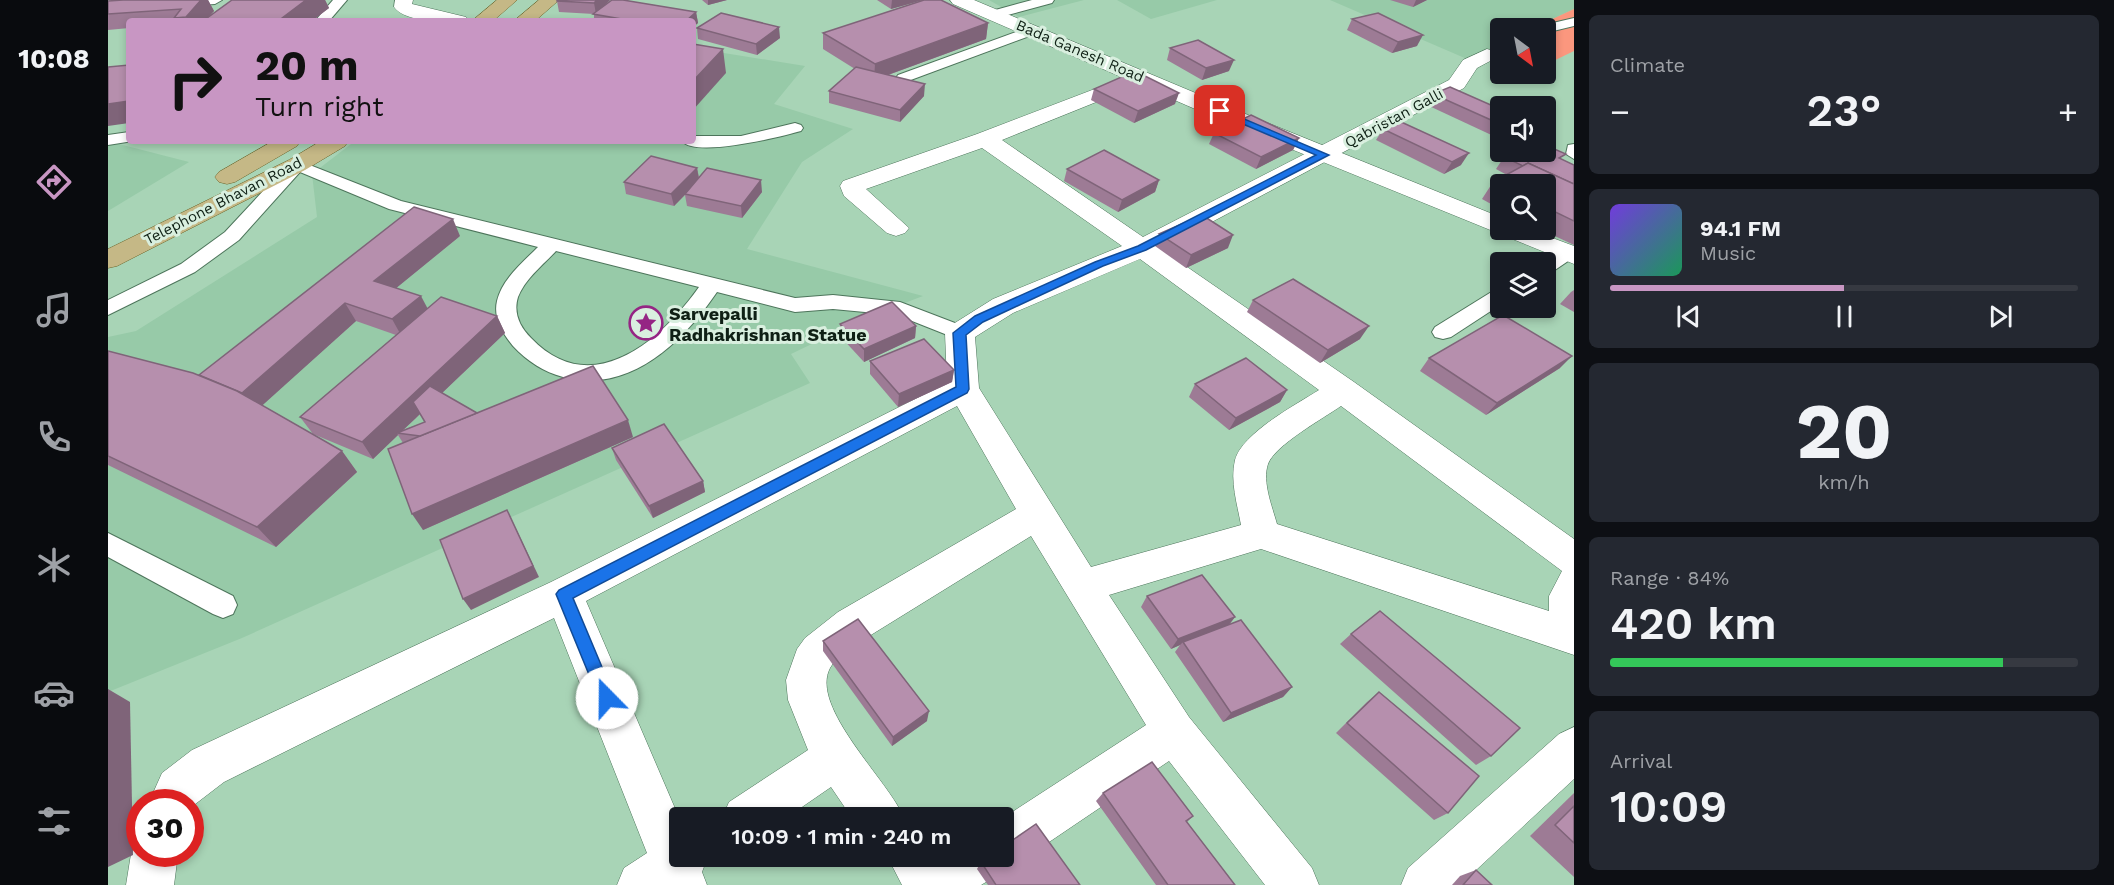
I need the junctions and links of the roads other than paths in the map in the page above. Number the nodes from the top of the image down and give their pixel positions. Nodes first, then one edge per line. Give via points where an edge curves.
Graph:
1 (215, 0) edge
2 (340, 0) edge
3 (404, 0) edge
4 (508, 0) edge
5 (550, 0) edge
6 (959, 0) edge
7 (1047, 0) edge
8 (168, 4) edge
9 (993, 15) junction
10 (325, 18) edge
11 (444, 18) edge
12 (485, 18) edge
13 (527, 18) edge
14 (1574, 22) edge
15 (1556, 26) edge
16 (1030, 31) junction
17 (1490, 54) edge
18 (1141, 77) junction
19 (903, 78) edge
20 (795, 128) dead end
21 (126, 137) edge
22 (986, 139) junction
23 (108, 140) edge
24 (696, 141) edge
25 (284, 144) edge
26 (332, 144) edge
27 (1574, 149) edge
28 (1574, 154) edge
29 (1324, 155) junction
30 (297, 165) junction
31 (1490, 222) edge
32 (896, 228) dead end
33 (1534, 240) edge
34 (108, 245) edge
35 (551, 245) junction
36 (1142, 248) junction
37 (1571, 255) edge
38 (108, 260) edge
39 (1556, 262) edge
40 (711, 285) junction
41 (1490, 302) edge
42 (108, 308) edge
43 (1443, 332) dead end
44 (960, 333) junction
45 (963, 389) junction
46 (1343, 390) junction
47 (1037, 514) junction
48 (1261, 534) junction
49 (108, 544) edge
50 (1574, 559) edge
51 (1574, 583) edge
52 (1082, 586) junction
53 (564, 594) junction
54 (223, 605) dead end
55 (1574, 635) edge
56 (1174, 732) junction
57 (1574, 749) edge
58 (837, 758) junction
59 (178, 789) edge
60 (762, 807) edge
61 (873, 807) edge
62 (1014, 836) edge
63 (153, 867) edge
64 (918, 867) edge
65 (966, 867) edge
66 (671, 872) edge
67 (150, 885) edge
68 (1295, 885) edge
69 (1425, 885) edge

1 - 8 lane
2 - 10 lane
3 - 11 street via 403,7
4 - 12 main road
5 - 13 main road
6 - 9 street, Bada Ganesh Road
7 - 9 lane
9 - 16 street, Bada Ganesh Road
14 - 15 lane
16 - 18 street, Bada Ganesh Road
16 - 19 lane
17 - 29 street, Qabristan Galli via 1470,64 1457,84
18 - 22 street
18 - 29 street, Bada Ganesh Road
20 - 24 lane via 741,141
21 - 23 lane
22 - 32 street via 852,186
22 - 36 street
25 - 34 main road, Telephone Bhavan Road
26 - 30 main road, Telephone Bhavan Road
27 - 28 lane
29 - 31 street, Bada Ganesh Road
29 - 36 street, Qabristan Galli
30 - 35 lane via 395,205
30 - 38 main road, Telephone Bhavan Road
30 - 42 lane via 232,236 188,268
33 - 37 street
35 - 40 lane
35 - 40 lane via 512,291 506,307 509,321 517,338 542,361 580,375 612,371 645,355 681,326
36 - 44 street, Qabristan Galli via 1003,306
36 - 46 street
37 - 39 lane
40 - 44 lane via 795,306 833,302 900,309
41 - 43 lane
44 - 45 street
45 - 47 street
45 - 53 street
46 - 48 street via 1276,433 1252,459 1250,485
46 - 50 street
47 - 52 street
47 - 58 street via 852,625 830,640 810,662 806,682 810,707
48 - 52 street
48 - 55 street
49 - 54 lane
51 - 55 street via 1567,612
52 - 56 street
53 - 59 street via 208,766
53 - 66 street
56 - 62 street
56 - 68 street
57 - 69 street
58 - 60 street
58 - 61 street
63 - 67 street
64 - 65 street via 934,883

